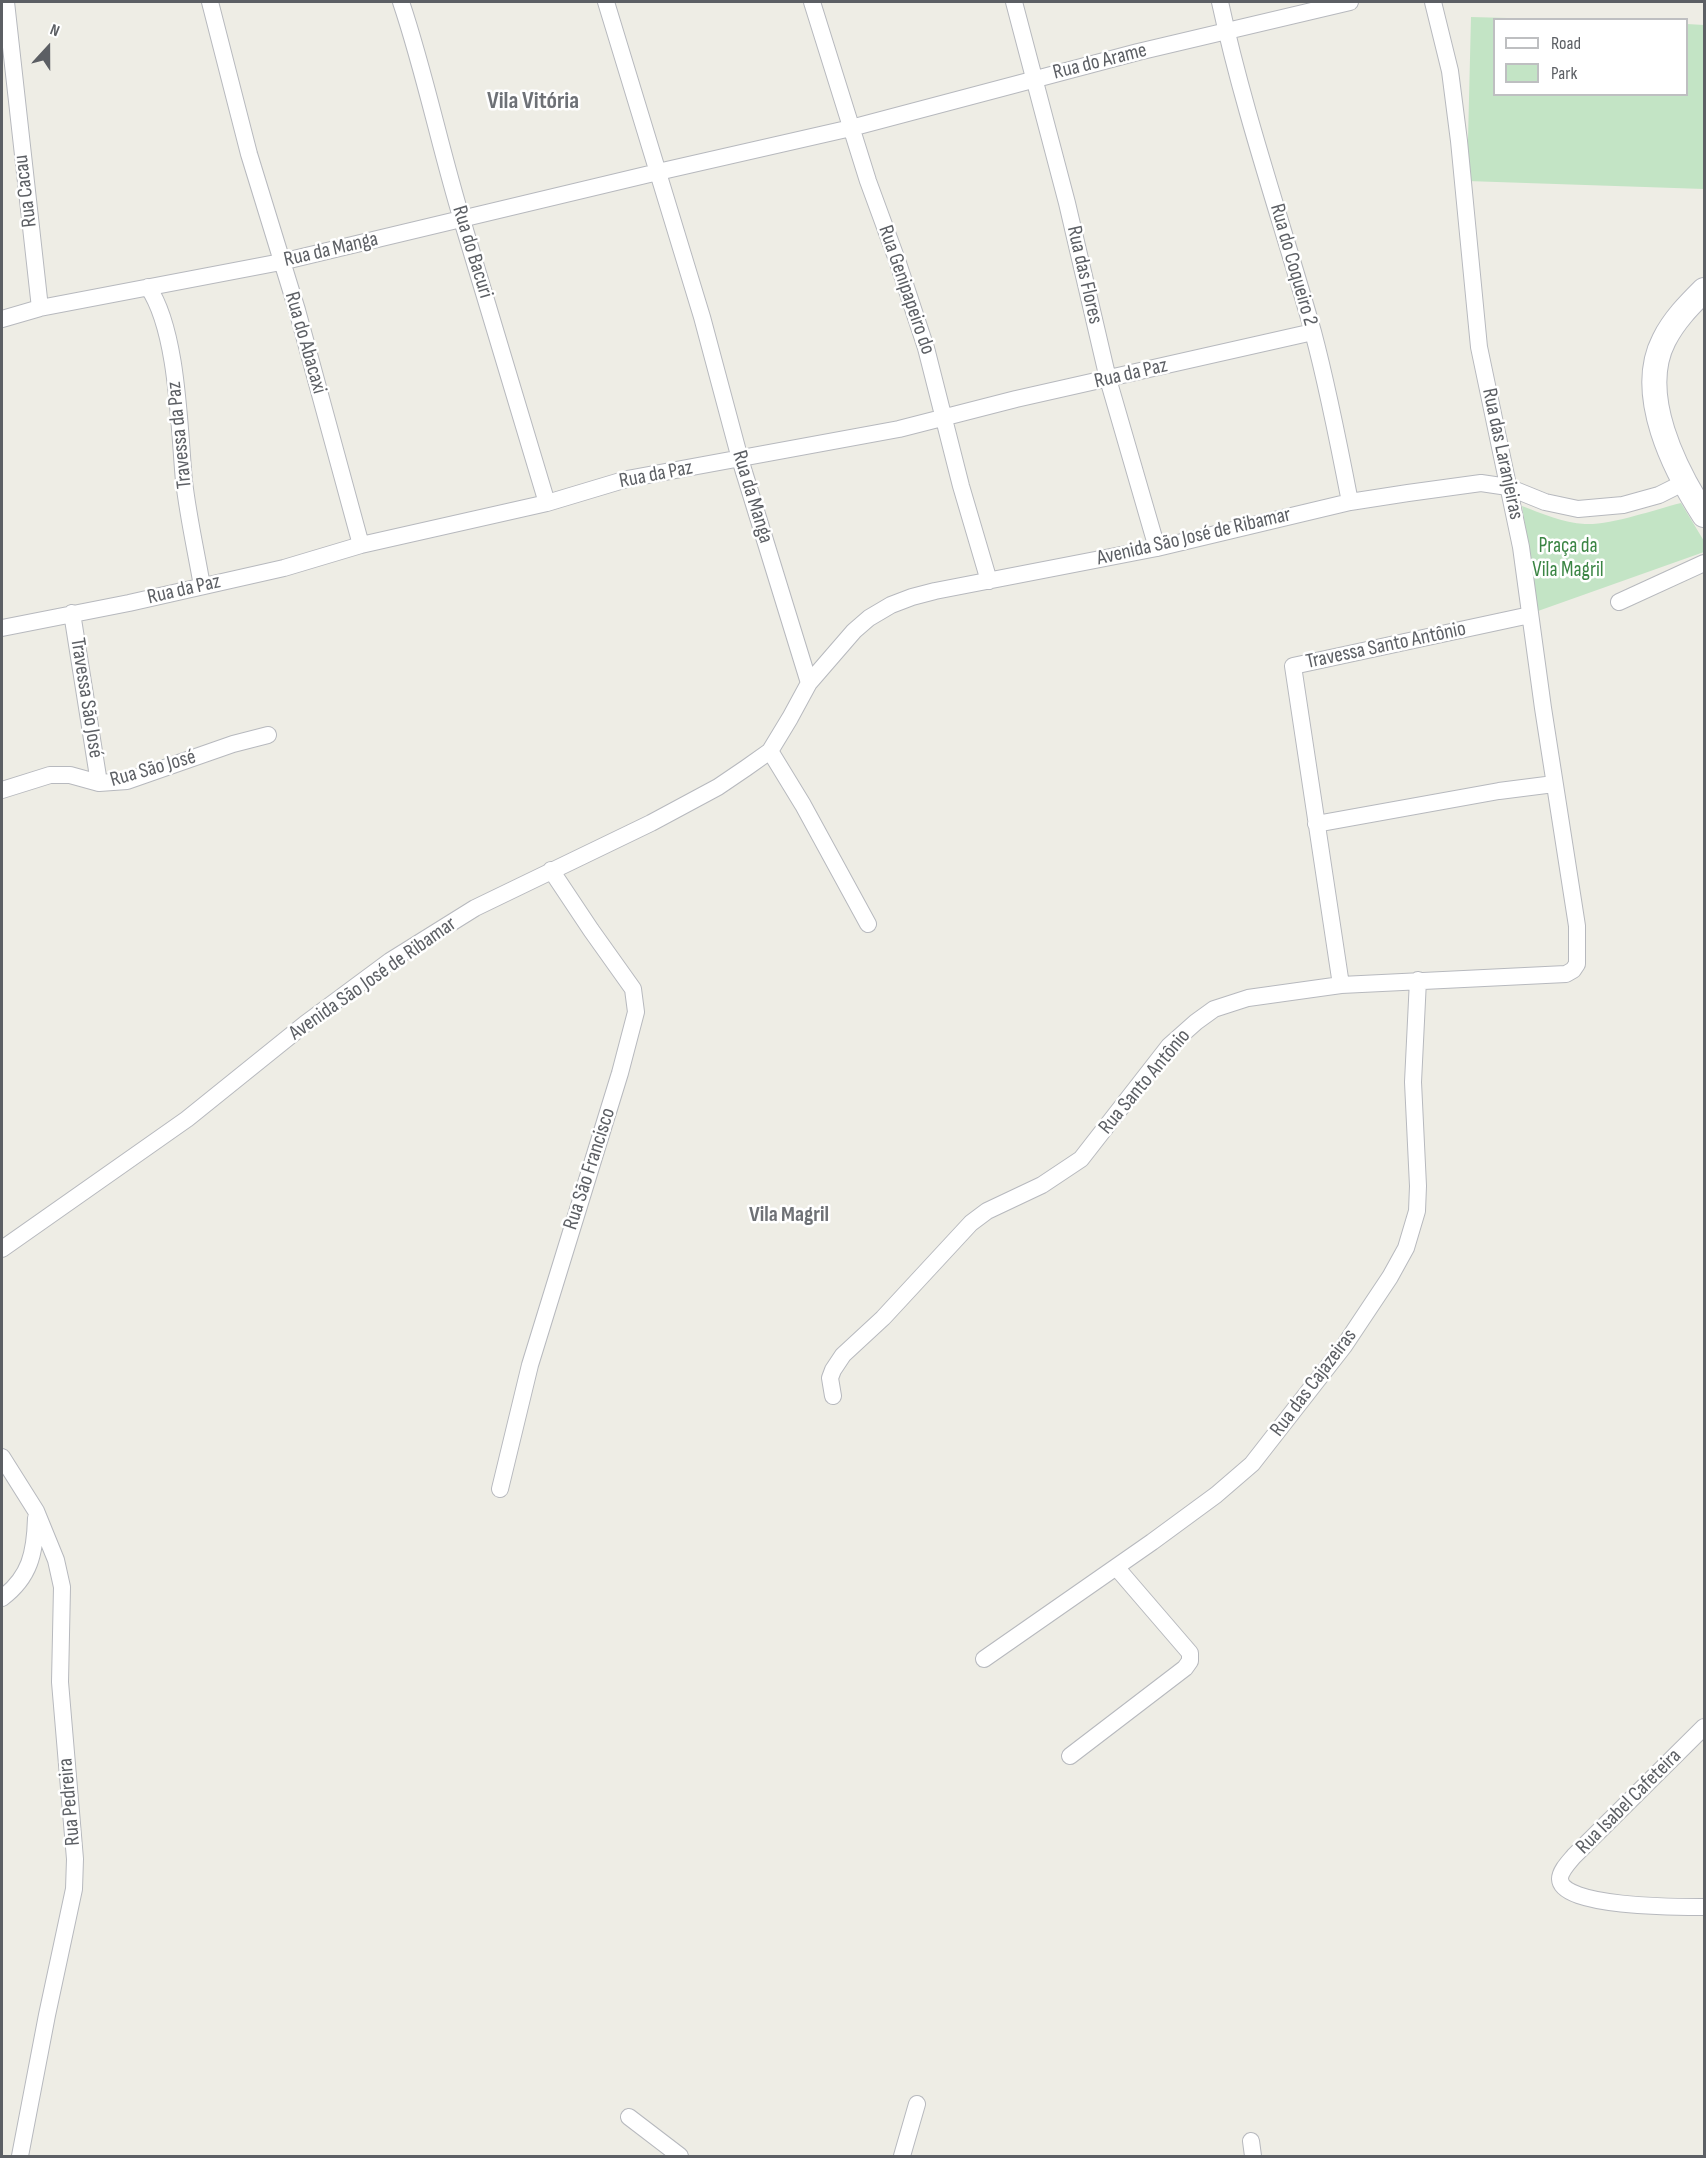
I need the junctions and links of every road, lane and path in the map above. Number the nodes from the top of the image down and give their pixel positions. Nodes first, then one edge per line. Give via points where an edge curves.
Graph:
1 (6, 2) edge
2 (210, 2) edge
3 (401, 2) edge
4 (606, 2) edge
5 (812, 2) edge
6 (1014, 2) edge
7 (1221, 2) edge
8 (1350, 2) edge
9 (1433, 2) edge
10 (1227, 31) junction
11 (1035, 79) junction
12 (851, 128) junction
13 (657, 172) junction
14 (461, 219) junction
15 (281, 262) junction
16 (148, 287) junction
17 (1704, 290) edge
18 (40, 308) junction
19 (2, 319) edge
20 (1313, 332) junction
21 (1108, 379) junction
22 (945, 418) junction
23 (740, 459) junction
24 (1683, 483) junction
25 (1508, 488) junction
26 (547, 502) junction
27 (1350, 502) junction
28 (1704, 515) edge
29 (361, 545) junction
30 (1156, 548) junction
31 (1704, 563) edge
32 (989, 581) junction
33 (202, 586) junction
34 (1619, 602) dead end
35 (72, 613) junction
36 (1530, 615) junction
37 (2, 628) edge
38 (808, 683) junction
39 (268, 735) dead end
40 (770, 751) junction
41 (99, 783) junction
42 (1554, 784) junction
43 (2, 790) edge
44 (1316, 824) junction
45 (551, 870) junction
46 (868, 924) dead end
47 (1566, 974) joint
48 (1418, 980) junction
49 (1341, 985) junction
50 (2, 1249) edge
51 (833, 1396) dead end
52 (2, 1457) edge
53 (500, 1489) dead end
54 (36, 1511) junction
55 (1116, 1567) junction
56 (2, 1598) edge
57 (984, 1659) dead end
58 (1704, 1727) edge
59 (1070, 1756) dead end
60 (1704, 1907) edge
61 (917, 2104) dead end
62 (630, 2116) dead end
63 (20, 2157) edge
64 (680, 2157) edge
65 (902, 2157) edge

1 - 18 street, Rua Cacau
2 - 15 street, Rua do Abacaxi
3 - 14 street, Rua do Bacuri
4 - 13 street, Rua da Manga
5 - 12 street, Rua Genipapeiro do
6 - 11 street, Rua das Flores
7 - 10 street, Rua do Coqueiro 2
8 - 10 street, Rua do Arame
9 - 25 street, Rua das Laranjeiras via 1450,71 1460,141 1479,347
10 - 11 street, Rua do Arame
10 - 20 street, Rua do Coqueiro 2
11 - 12 street, Rua do Arame
11 - 21 street, Rua das Flores
12 - 13 street, Rua da Manga
12 - 22 street, Rua Genipapeiro do via 926,348
13 - 14 street, Rua da Manga
13 - 23 street, Rua da Manga
14 - 15 street, Rua da Manga
14 - 26 street, Rua do Bacuri
15 - 16 street, Rua da Manga
15 - 29 street, Rua do Abacaxi
16 - 18 street, Rua da Manga
16 - 33 street, Travessa da Paz via 155,297 170,349 184,483
17 - 24 main road via 1663,340 1654,381 1656,409
18 - 19 street, Rua da Manga
20 - 21 street, Rua da Paz
20 - 27 street, Rua do Coqueiro 2
21 - 22 street, Rua da Paz
21 - 30 street, Rua das Flores
22 - 23 street, Rua da Paz
22 - 32 street, Rua Genipapeiro do
23 - 26 street, Rua da Paz via 627,479
23 - 38 street, Rua da Manga
24 - 25 street, Avenida São José de Ribamar via 1623,506 1578,509
24 - 28 main road
25 - 27 street, Avenida São José de Ribamar via 1481,483
25 - 36 street, Rua das Laranjeiras
26 - 29 street, Rua da Paz
27 - 30 street, Avenida São José de Ribamar
29 - 33 street, Rua da Paz via 284,568
30 - 32 street, Avenida São José de Ribamar
31 - 34 street
32 - 38 street, Avenida São José de Ribamar via 891,605 854,631
33 - 35 street, Rua da Paz
35 - 37 street, Rua da Paz
35 - 41 street, Travessa São José
36 - 42 street, Rua das Laranjeiras
36 - 44 street, Travessa Santo Antônio via 1293,666
38 - 40 street, Avenida São José de Ribamar
39 - 41 street, Rua São José via 127,781
40 - 45 street, Avenida São José de Ribamar via 718,787
40 - 46 street
41 - 43 street, Rua São José via 70,775 50,775
42 - 44 street
42 - 47 street, Rua das Laranjeiras via 1577,926 1577,964
44 - 49 street, Travessa Santo Antônio
45 - 50 street, Avenida São José de Ribamar via 475,908 390,961 187,1119
45 - 53 street, Rua São Francisco via 633,989 636,1011 530,1365
47 - 48 street, Rua Santo Antônio
48 - 49 street, Rua Santo Antônio
48 - 55 street, Rua das Cajazeiras via 1413,1082 1418,1186 1406,1248 1344,1346 1252,1464
49 - 51 street, Rua Santo Antônio via 1248,998 1214,1009 1196,1022 1169,1046 1081,1159 1042,1185 987,1210 950,1244 883,1318 843,1355 830,1378
52 - 54 street, Rua Pedreira
54 - 56 street via 35,1539 26,1573
54 - 63 street, Rua Pedreira via 56,1560 62,1587 60,1682 75,1859 74,1889
55 - 57 street, Rua das Cajazeiras
55 - 59 street via 1190,1653 1190,1661
58 - 60 street, Rua Isabel Cafeteira via 1574,1856 1560,1880 1563,1887 1604,1902
61 - 65 street
62 - 64 street

